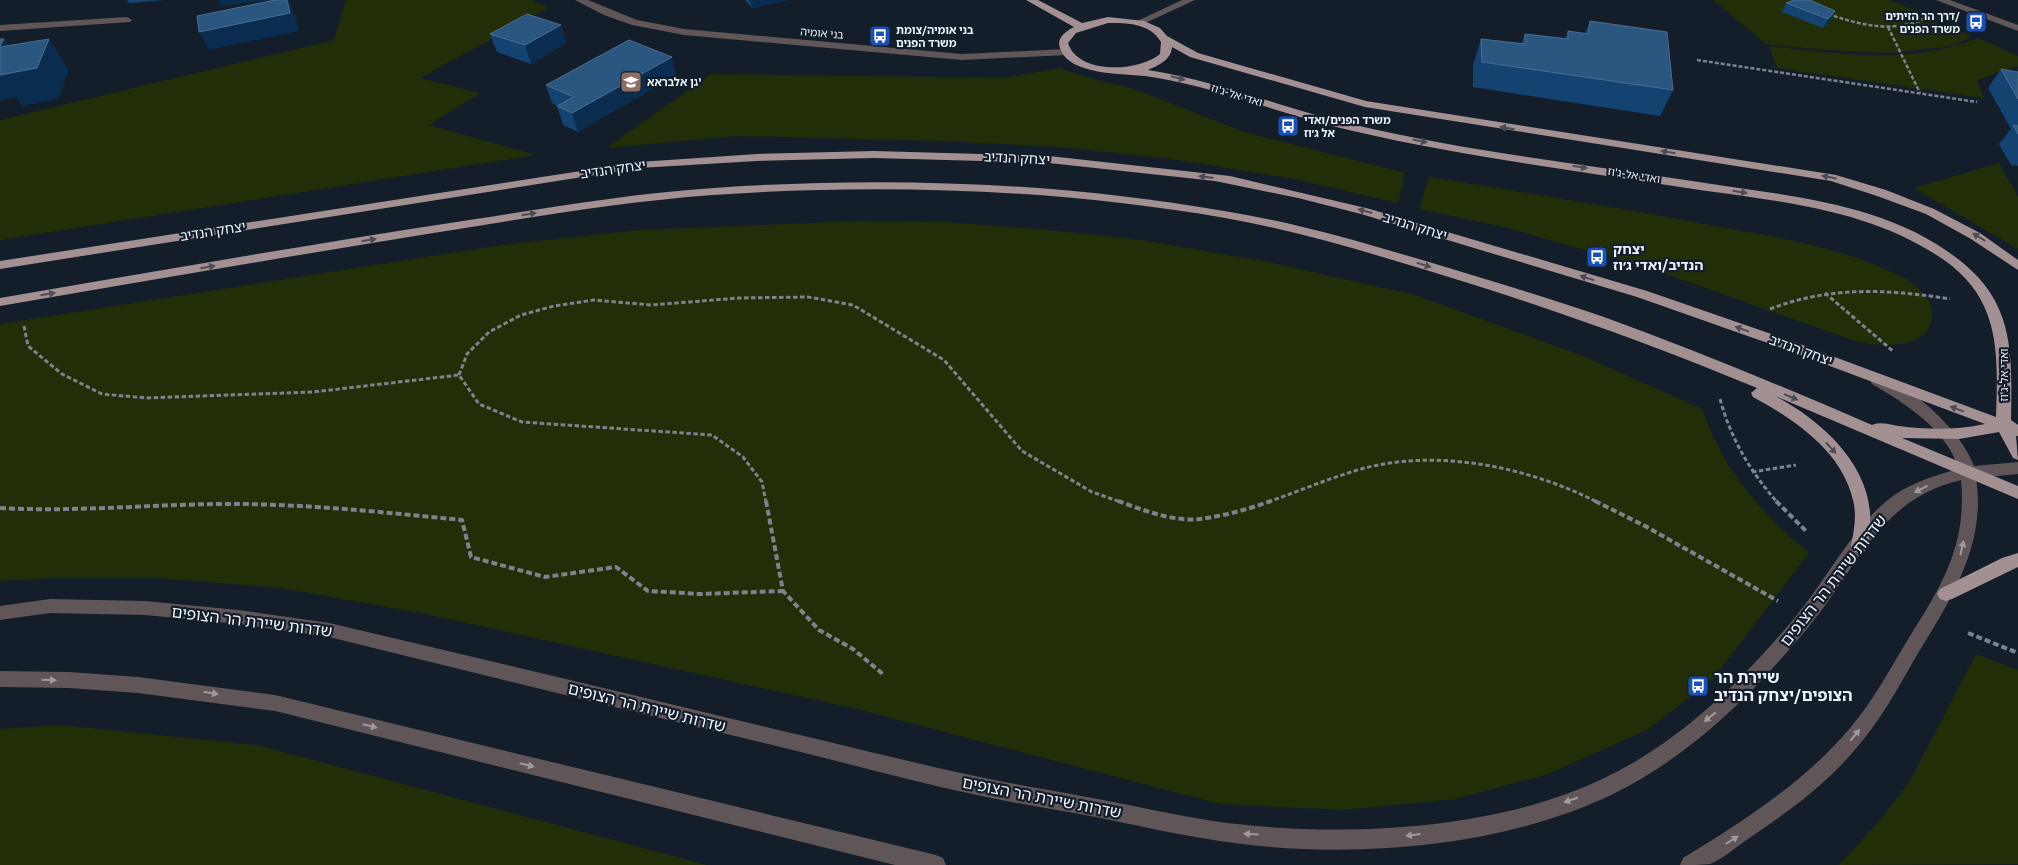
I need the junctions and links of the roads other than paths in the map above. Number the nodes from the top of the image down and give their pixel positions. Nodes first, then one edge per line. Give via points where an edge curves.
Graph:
1 (580, 0) edge
2 (1031, 0) edge
3 (1190, 0) edge
4 (1941, 0) edge
5 (1969, 0) edge
6 (2018, 17) edge
7 (127, 20) dead end
8 (1138, 23) junction
9 (1080, 26) junction
10 (0, 28) edge
11 (2018, 28) edge
12 (1165, 38) junction
13 (1067, 52) junction
14 (1130, 70) junction
15 (0, 265) edge
16 (2018, 266) edge
17 (0, 302) edge
18 (1623, 330) junction
19 (1870, 376) junction
20 (2018, 420) edge
21 (1848, 421) junction
22 (2003, 426) junction
23 (2018, 431) edge
24 (1946, 434) junction
25 (2018, 454) edge
26 (2018, 468) edge
27 (1967, 472) junction
28 (2018, 493) edge
29 (1859, 546) junction
30 (2018, 560) edge
31 (1946, 594) junction
32 (0, 613) edge
33 (0, 679) edge
34 (936, 865) edge
35 (1690, 865) edge

1 - 13 street, בני אומיה via 635,23 684,32 962,57
2 - 9 main road
3 - 8 street
4 - 11 street
5 - 6 street
7 - 10 street
8 - 9 main road via 1108,20
8 - 12 main road, ואדי אל-ג'וז
9 - 13 main road via 1065,38
12 - 14 main road via 1168,46 1165,55 1157,62
16 -> 12 main road, ואדי אל-ג'וז via 1964,228 1920,206 1851,183 1788,170 1365,104 1194,55
13 - 14 main road via 1074,59 1099,69
14 -> 22 main road, ואדי אל-ג'וז via 1180,78 1354,128 1493,154 1834,207 1896,228 1949,258 1986,296 2003,340 2006,364
19 -> 15 main road, יצחק הנדיב via 1640,294 1325,200 1229,180 1098,164 995,156 910,153 743,156 639,165
17 -> 18 main road via 413,232 638,198 739,190 905,185 1054,194 1220,213 1377,251 1529,296
18 -> 21 main road
18 -> 29 main road via 1774,401 1817,434 1856,482 1864,516
22 -> 19 main road, יצחק הנדיב
19 - 24 street via 1920,409
20 - 22 main road, ואדי אל-ג'וז
21 - 24 main road, ואדי אל-ג'וז via 1903,432
21 - 27 main road
22 - 23 main road, יצחק הנדיב
22 - 24 main road, ואדי אל-ג'וז
22 - 25 main road
24 - 27 street via 1964,460
26 - 27 street, שדרות שיירת הר הצופים
27 - 28 main road
27 -> 29 street, שדרות שיירת הר הצופים via 1921,488 1894,504
31 -> 27 street via 1958,567 1966,532
29 -> 32 street, שדרות שיירת הר הצופים via 1806,617 1767,662 1720,709 1662,756 1601,790 1536,812 1472,828 1380,839 1218,831 963,783 328,630 145,608 50,606
30 - 31 main road
35 -> 31 street via 1740,834 1835,759 1870,716
33 -> 34 street via 94,681 186,689 275,703

